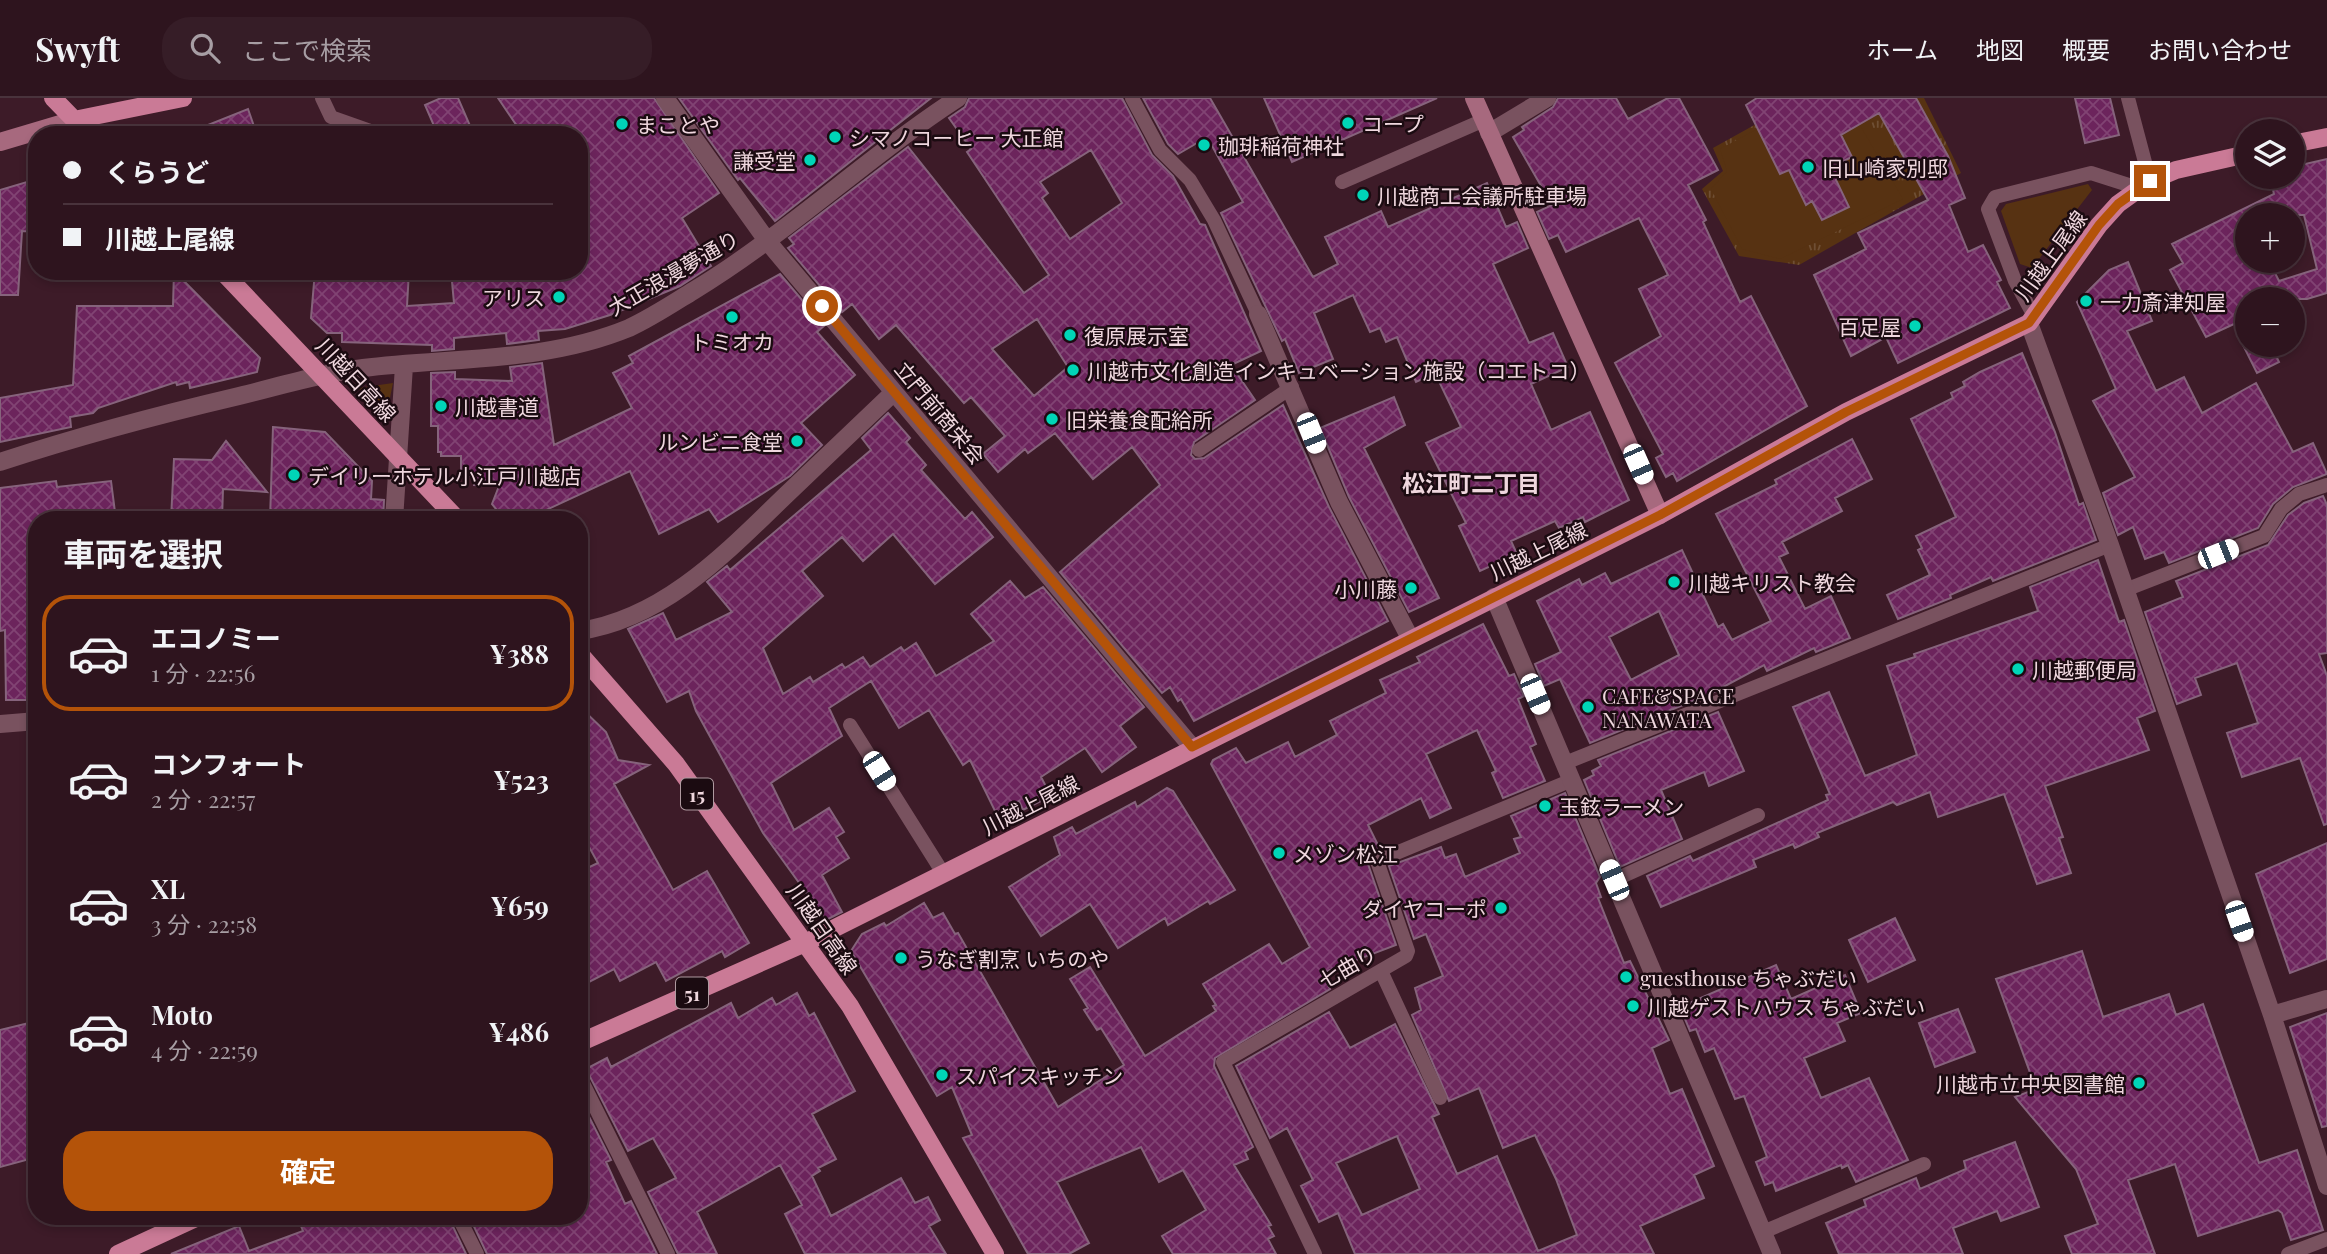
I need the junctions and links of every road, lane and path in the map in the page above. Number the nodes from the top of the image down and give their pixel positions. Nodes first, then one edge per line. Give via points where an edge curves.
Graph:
1 (53, 98) edge
2 (183, 98) edge
3 (322, 98) edge
4 (665, 98) edge
5 (958, 98) edge
6 (1132, 98) edge
7 (1474, 98) edge
8 (1547, 98) edge
9 (2128, 98) edge
10 (74, 120) junction
11 (54, 126) edge
12 (80, 126) edge
13 (356, 126) edge
14 (1487, 126) junction
15 (28, 134) edge
16 (2327, 137) edge
17 (2305, 141) edge
18 (0, 142) edge
19 (2235, 157) edge
20 (1342, 182) dead end
21 (2144, 184) junction
22 (768, 243) junction
23 (231, 280) edge
24 (1258, 314) joint
25 (2031, 319) junction
26 (404, 366) junction
27 (323, 375) junction
28 (1292, 387) junction
29 (894, 392) junction
30 (1199, 450) dead end
31 (397, 455) junction
32 (0, 462) edge
33 (2327, 485) edge
34 (394, 511) edge
35 (450, 511) edge
36 (1660, 515) junction
37 (2110, 545) junction
38 (2125, 590) junction
39 (1494, 597) junction
40 (588, 629) edge
41 (1410, 638) junction
42 (588, 663) edge
43 (28, 722) edge
44 (0, 724) edge
45 (850, 725) dead end
46 (1192, 747) junction
47 (1569, 772) junction
48 (1758, 815) dead end
49 (943, 873) junction
50 (1614, 880) junction
51 (805, 943) junction
52 (1381, 971) junction
53 (2327, 999) edge
54 (2272, 1015) junction
55 (588, 1039) edge
56 (588, 1093) edge
57 (1440, 1098) dead end
58 (1924, 1164) dead end
59 (2327, 1186) edge
60 (181, 1225) edge
61 (462, 1225) edge
62 (1763, 1232) junction
63 (2327, 1239) edge
64 (118, 1254) edge
65 (477, 1254) edge
66 (668, 1254) edge
67 (995, 1254) edge
68 (1315, 1254) edge
69 (1772, 1254) edge
70 (2288, 1254) edge

1 - 10 main road
2 - 10 main road
3 - 13 lane via 331,117
4 - 22 street, 立門前商栄会
5 - 22 street, 大正浪漫夢通り
6 - 24 lane via 1160,150 1190,180 1214,220
7 - 14 street
8 - 14 street
9 - 21 lane
10 - 11 street
10 - 12 main road
14 - 20 lane
14 - 36 street
15 - 18 street
16 - 17 main road
19 - 21 main road, 川越上尾線 / 51 via 2176,170
21 - 25 main road, 川越上尾線 / 51 via 2099,225
21 - 25 lane via 2091,173 1995,197 1988,209
22 - 26 street, 大正浪漫夢通り via 658,312 591,342 503,357
22 - 29 street, 立門前商栄会
23 - 27 main road, 川越日高線
24 - 28 street
25 - 36 main road, 川越上尾線 / 51 via 1846,412
25 - 37 street
26 - 27 street, 大正浪漫夢通り
26 - 31 street
27 - 31 main road, 川越日高線
27 - 32 street, 大正浪漫夢通り via 101,429
28 - 30 lane
28 - 41 street via 1339,502
29 - 40 street via 715,563 649,608
29 - 46 street, 立門前商栄会
31 - 34 street
31 - 35 main road, 川越日高線
33 - 38 lane via 2299,494 2281,509 2264,536
36 - 39 main road, 川越上尾線 / 51
37 - 38 street
37 - 47 lane
38 - 54 street
39 - 41 main road, 川越上尾線 / 51
39 - 47 street
41 - 46 main road, 川越上尾線 / 51
42 - 51 main road, 川越日高線 / 15 via 676,764
43 - 44 street
45 - 49 lane
46 - 49 main road, 川越上尾線 / 51
47 - 50 street
47 - 52 lane, 七曲り via 1377,861 1408,951
48 - 50 lane
49 - 51 main road, 川越上尾線 / 51
50 - 62 street
51 - 55 main road, 51
51 - 67 main road, 川越日高線 / 15 via 884,1061
52 - 57 lane
52 - 68 lane, 七曲り via 1223,1062
53 - 54 street
54 - 59 street
56 - 66 lane
58 - 62 lane
60 - 64 main road
61 - 65 lane
62 - 69 street
63 - 70 lane

